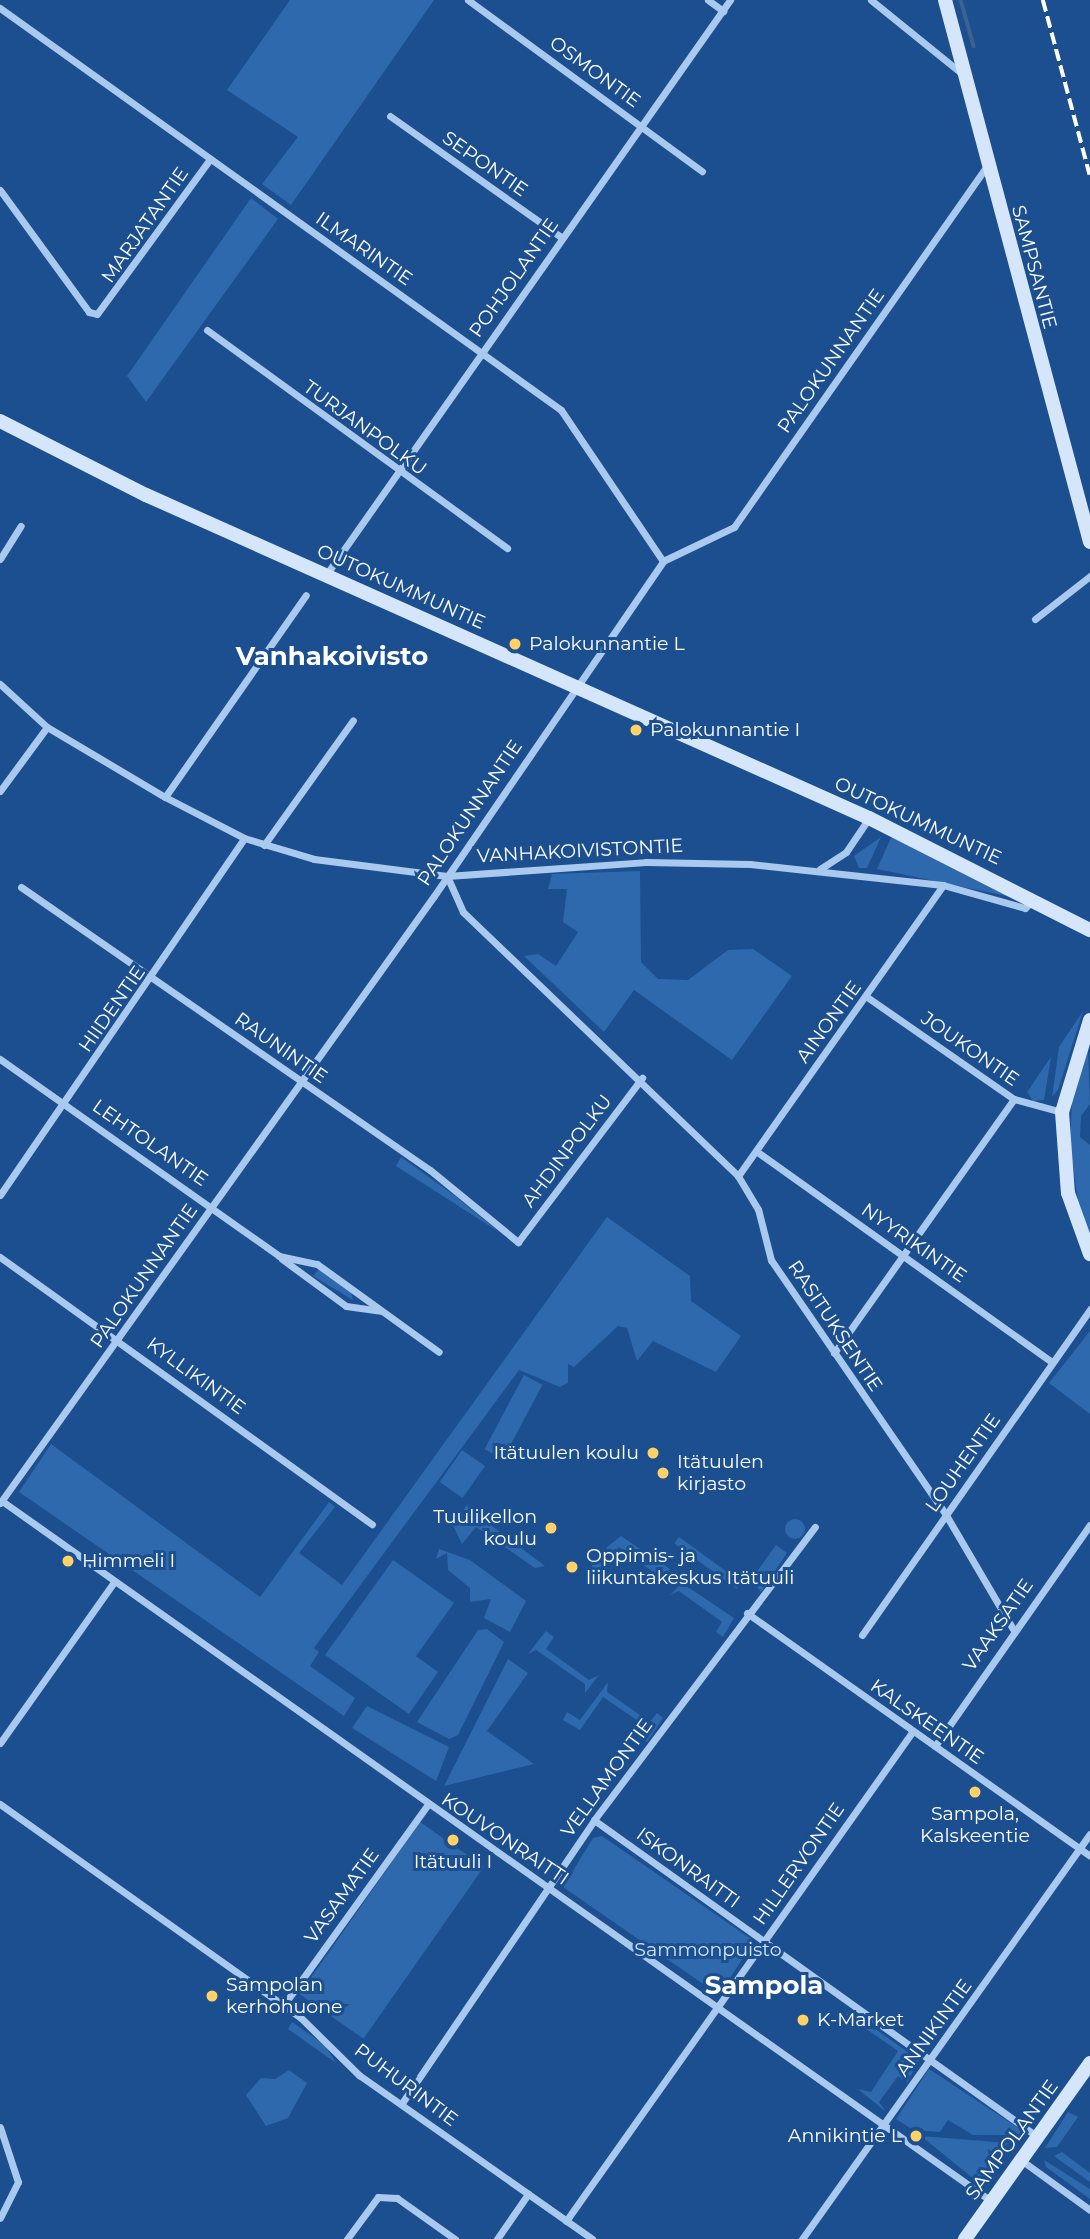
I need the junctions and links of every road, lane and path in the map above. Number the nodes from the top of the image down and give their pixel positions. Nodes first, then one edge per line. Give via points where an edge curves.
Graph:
1 (468, 0) edge
2 (708, 0) edge
3 (730, 0) edge
4 (871, 0) edge
5 (945, 0) edge
6 (0, 8) edge
7 (723, 11) junction
8 (965, 76) junction
9 (390, 116) dead end
10 (642, 125) junction
11 (210, 159) junction
12 (986, 167) junction
13 (702, 171) dead end
14 (0, 190) edge
15 (562, 238) junction
16 (207, 330) dead end
17 (481, 351) junction
18 (0, 421) edge
19 (395, 471) junction
20 (21, 526) dead end
21 (1090, 542) edge
22 (507, 548) dead end
23 (0, 559) edge
24 (663, 561) junction
25 (326, 575) junction
26 (1090, 576) edge
27 (306, 595) dead end
28 (1035, 619) dead end
29 (0, 684) edge
30 (575, 685) junction
31 (354, 720) dead end
32 (47, 727) junction
33 (0, 791) edge
34 (165, 797) junction
35 (869, 818) junction
36 (244, 838) junction
37 (264, 845) junction
38 (820, 869) junction
39 (447, 876) junction
40 (943, 885) junction
41 (21, 887) dead end
42 (1035, 898) junction
43 (1090, 930) edge
44 (154, 978) junction
45 (867, 997) junction
46 (1090, 1020) edge
47 (0, 1059) edge
48 (642, 1078) junction
49 (302, 1081) junction
50 (1014, 1099) junction
51 (65, 1103) junction
52 (1062, 1112) junction
53 (756, 1151) junction
54 (738, 1175) junction
55 (0, 1195) edge
56 (213, 1207) junction
57 (518, 1242) joint
58 (1090, 1254) edge
59 (279, 1256) junction
60 (905, 1256) junction
61 (0, 1257) edge
62 (1090, 1309) edge
63 (383, 1311) junction
64 (119, 1340) junction
65 (439, 1352) dead end
66 (834, 1353) junction
67 (1052, 1362) junction
68 (1, 1502) edge
69 (946, 1515) junction
70 (372, 1524) dead end
71 (1090, 1525) edge
72 (815, 1527) dead end
73 (114, 1582) junction
74 (747, 1613) junction
75 (1013, 1629) junction
76 (862, 1635) dead end
77 (913, 1731) junction
78 (0, 1743) edge
79 (935, 1746) junction
80 (0, 1804) edge
81 (428, 1804) junction
82 (594, 1820) junction
83 (1090, 1834) edge
84 (1080, 1849) junction
85 (1090, 1856) edge
86 (551, 1889) junction
87 (764, 1941) junction
88 (283, 2006) junction
89 (718, 2007) junction
90 (929, 2062) junction
91 (1090, 2063) edge
92 (402, 2103) junction
93 (883, 2124) junction
94 (0, 2127) edge
95 (1038, 2137) junction
96 (1021, 2160) junction
97 (528, 2194) junction
98 (992, 2201) junction
99 (1090, 2210) edge
100 (0, 2218) edge
101 (566, 2221) junction
102 (347, 2239) edge
103 (455, 2239) edge
104 (497, 2239) edge
105 (592, 2239) edge
106 (802, 2239) edge
107 (965, 2239) edge

1 - 10 street, OSMONTIE
2 - 7 street
3 - 7 street, POHJOLANTIE
4 - 8 street
5 - 8 main road, SAMPSANTIE
6 - 11 street, ILMARINTIE
7 - 10 street, POHJOLANTIE
8 - 12 main road, SAMPSANTIE
9 - 15 street, SEPONTIE
10 - 13 street, OSMONTIE
10 - 15 street, POHJOLANTIE
11 - 14 street, MARJATANTIE via 106,309 89,312
11 - 17 street, ILMARINTIE
12 - 21 main road, SAMPSANTIE
12 - 24 street, PALOKUNNANTIE via 734,527
15 - 17 street, POHJOLANTIE
16 - 19 street, TURJANPOLKU
17 - 19 street, POHJOLANTIE
17 - 24 street, ILMARINTIE via 561,410
18 - 25 main road, OUTOKUMMUNTIE
19 - 22 street, TURJANPOLKU
19 - 25 street, POHJOLANTIE
20 - 23 street
24 - 30 street, PALOKUNNANTIE
25 - 30 main road, OUTOKUMMUNTIE
26 - 28 street
27 - 34 street
29 - 32 street, VANHAKOIVISTONTIE
30 - 35 main road, OUTOKUMMUNTIE
30 - 39 street, PALOKUNNANTIE
31 - 37 street
32 - 33 street
32 - 34 street, VANHAKOIVISTONTIE
34 - 36 street, VANHAKOIVISTONTIE
35 - 38 street via 846,852
35 - 42 main road, OUTOKUMMUNTIE
36 - 37 street, VANHAKOIVISTONTIE
36 - 44 street, HIIDENTIE
37 - 39 street, VANHAKOIVISTONTIE via 314,859
38 - 39 street, VANHAKOIVISTONTIE via 646,862
38 - 40 street, VANHAKOIVISTONTIE
39 - 48 street, RASITUKSENTIE via 463,912
39 - 49 street, PALOKUNNANTIE
40 - 42 street, VANHAKOIVISTONTIE via 1025,908
40 - 45 street, AINONTIE
41 - 44 street, RAUNINTIE
42 - 43 main road, OUTOKUMMUNTIE
44 - 49 street, RAUNINTIE
44 - 51 street, HIIDENTIE
45 - 50 street, JOUKONTIE
45 - 53 street, AINONTIE
46 - 52 main road
47 - 51 street, LEHTOLANTIE
48 - 54 street, RASITUKSENTIE
48 - 57 street, AHDINPOLKU
49 - 56 street, PALOKUNNANTIE
49 - 57 street, RAUNINTIE via 430,1170
50 - 52 street, JOUKONTIE
50 - 60 street
51 - 55 street, HIIDENTIE
51 - 56 street, LEHTOLANTIE
52 - 58 main road via 1068,1192
53 - 54 street, AINONTIE
53 - 60 street, NYYRIKINTIE
54 - 66 street, RASITUKSENTIE via 758,1209 771,1260
56 - 59 street, LEHTOLANTIE
56 - 64 street, PALOKUNNANTIE
59 - 63 street, LEHTOLANTIE via 317,1264
59 - 63 street, LEHTOLANTIE via 346,1306
60 - 66 street
60 - 67 street, NYYRIKINTIE
61 - 64 street, KYLLIKINTIE
62 - 67 street, LOUHENTIE
63 - 65 street, LEHTOLANTIE
64 - 68 street, PALOKUNNANTIE
64 - 70 street, KYLLIKINTIE
66 - 69 street, RASITUKSENTIE
67 - 69 street, LOUHENTIE
68 - 73 street, KOUVONRAITTI
69 - 75 street, RASITUKSENTIE
69 - 76 street, LOUHENTIE
71 - 75 street, VAAKSATIE
72 - 74 street, VELLAMONTIE
73 - 78 street
73 - 81 street, KOUVONRAITTI
74 - 77 street, KALSKEENTIE
74 - 82 street, VELLAMONTIE
75 - 79 street, VAAKSATIE
77 - 79 street, KALSKEENTIE
77 - 87 street, HILLERVONTIE
79 - 84 street, KALSKEENTIE
80 - 88 street, PUHURINTIE
81 - 86 street, KOUVONRAITTI
81 - 88 street, VASAMATIE
82 - 86 street, VELLAMONTIE
82 - 87 street, ISKONRAITTI
83 - 84 street, ANNIKINTIE
84 - 85 street, KALSKEENTIE
84 - 90 street, ANNIKINTIE
86 - 89 street, KOUVONRAITTI
86 - 92 street, VELLAMONTIE
87 - 89 street, HILLERVONTIE
87 - 90 street, ISKONRAITTI
88 - 92 street, PUHURINTIE via 359,2075
89 - 93 street, KOUVONRAITTI
89 - 101 street, HILLERVONTIE
90 - 93 street, ANNIKINTIE
90 - 95 street, ISKONRAITTI
91 - 95 main road, SAMPOLANTIE
92 - 97 street, PUHURINTIE
93 - 98 street, KOUVONRAITTI
93 - 106 street, ANNIKINTIE
94 - 100 street via 18,2182
95 - 96 main road, SAMPOLANTIE
96 - 98 main road, SAMPOLANTIE
96 - 99 street
97 - 101 street, PUHURINTIE
97 - 104 street
98 - 107 main road, SAMPOLANTIE
101 - 105 street, PUHURINTIE
102 - 103 street via 378,2197 397,2198

